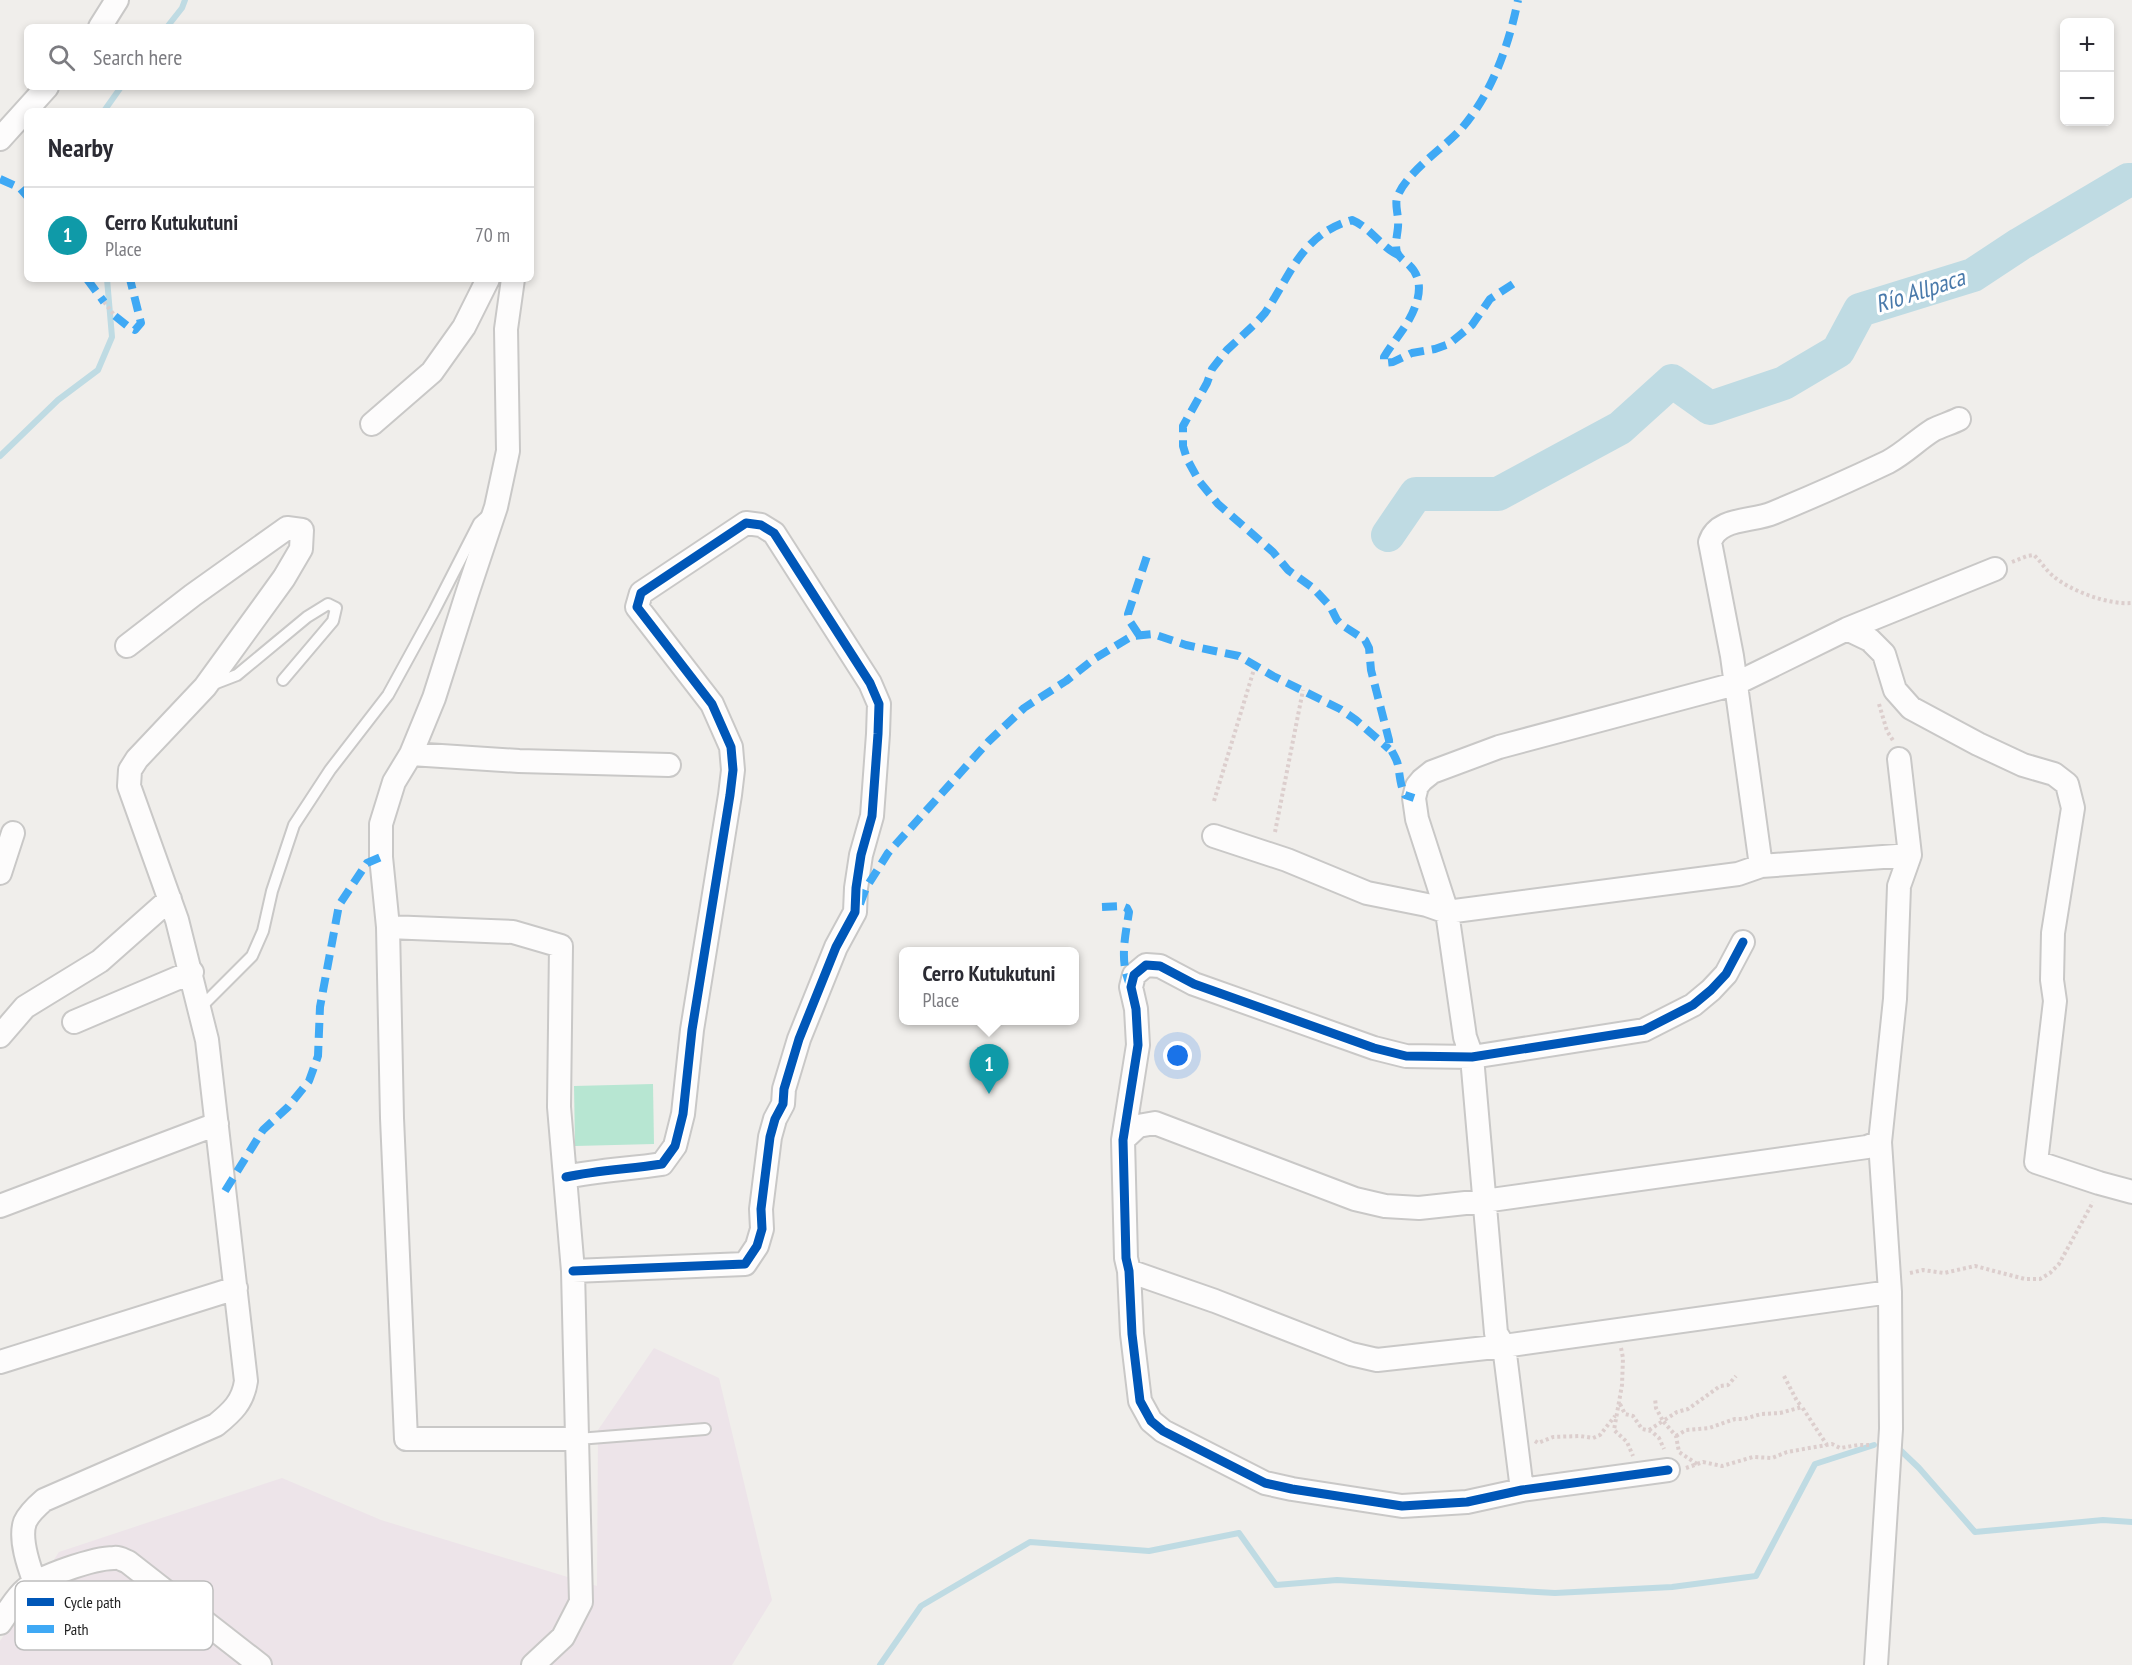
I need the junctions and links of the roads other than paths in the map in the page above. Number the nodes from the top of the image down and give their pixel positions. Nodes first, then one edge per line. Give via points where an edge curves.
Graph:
1 (117, 0) edge
2 (102, 24) edge
3 (44, 90) edge
4 (28, 108) edge
5 (24, 112) edge
6 (0, 139) edge
7 (487, 282) edge
8 (513, 282) edge
9 (1959, 419) dead end
10 (372, 424) dead end
11 (496, 507) junction
12 (1995, 569) road end
13 (1847, 629) junction
14 (127, 646) dead end
15 (283, 680) dead end
16 (1735, 684) junction
17 (205, 687) junction
18 (411, 754) junction
19 (1899, 759) dead end
20 (669, 765) dead end
21 (13, 833) dead end
22 (1214, 836) dead end
23 (1910, 855) junction
24 (1761, 866) junction
25 (0, 873) edge
26 (170, 898) junction
27 (1447, 912) junction
28 (388, 927) junction
29 (1743, 942) dead end
30 (192, 972) junction
31 (199, 1009) junction
32 (74, 1022) dead end
33 (0, 1036) edge
34 (1472, 1057) junction
35 (217, 1124) junction
36 (1123, 1140) junction
37 (1880, 1142) junction
38 (566, 1177) junction
39 (2132, 1192) edge
40 (1484, 1201) junction
41 (0, 1206) edge
42 (573, 1270) junction
43 (1129, 1271) junction
44 (236, 1288) junction
45 (1890, 1292) junction
46 (1504, 1347) junction
47 (0, 1362) edge
48 (705, 1429) dead end
49 (578, 1439) junction
50 (1668, 1470) road end
51 (1522, 1490) junction
52 (34, 1581) edge
53 (40, 1581) edge
54 (154, 1581) edge
55 (15, 1601) edge
56 (0, 1623) edge
57 (213, 1628) edge
58 (260, 1665) edge
59 (533, 1665) edge
60 (1876, 1665) edge

1 - 2 street
3 - 4 street
5 - 6 street
7 - 10 street via 464,327 432,372
8 - 11 street via 506,329 508,451
9 - 16 street via 1935,429 1888,461 1812,497 1713,532 1710,542
11 - 18 street via 434,698
11 - 31 lane via 479,523 388,695 330,770 294,825 252,956
12 - 13 street
13 - 16 street
13 - 39 street via 1870,640 1884,654 1895,690 1911,708 2023,765 2054,774 2067,784 2073,808 2053,933 2055,1001 2036,1162
14 - 17 street via 287,528 302,530 301,549 284,578
15 - 17 lane via 333,621 336,608 328,604 237,675
16 - 24 street
16 - 27 street via 1499,747 1432,772 1417,786 1414,798
17 - 26 street via 129,770 129,786
18 - 20 street
18 - 28 street via 394,782 381,824
19 - 23 street
21 - 25 street
22 - 27 street via 1367,893
23 - 24 street
23 - 37 street via 1899,886 1895,999
24 - 27 street via 1738,874
26 - 30 street
26 - 33 street via 100,961 25,1007
27 - 34 street via 1465,1037
28 - 38 street via 513,932 561,946 559,1107
28 - 49 street via 406,1439
29 - 34 street via 1726,974 1711,990 1693,1005 1644,1030
30 - 31 street
30 - 32 street
31 - 35 street via 207,1040
34 - 36 street via 1406,1056 1374,1048 1194,984 1160,966 1146,965 1134,975 1131,987 1138,1045
34 - 40 street
35 - 41 street
35 - 44 street
36 - 40 street via 1138,1126 1155,1123 1355,1199 1419,1208
36 - 43 street
37 - 40 street via 1867,1147
37 - 45 street
38 - 42 street
38 - 42 street via 662,1164 675,1146 730,795 731,747 712,704 637,607 637,601 641,593 746,523 761,525 774,533 870,683 879,704 872,816 861,855 855,912 836,947 793,1058 783,1104 770,1137 760,1209 762,1229 745,1264
40 - 46 street via 1496,1332
42 - 49 street
43 - 46 street via 1351,1354 1377,1359
43 - 51 street via 1140,1401 1151,1421 1163,1431 1265,1483 1292,1489 1402,1506 1467,1503
44 - 47 street
44 - 52 street via 246,1381 238,1404 216,1425 44,1500 29,1516 24,1529
45 - 46 street
45 - 60 street via 1890,1441
46 - 51 street
48 - 49 lane
49 - 59 street via 581,1602 563,1637
50 - 51 street
53 - 54 street via 93,1560 119,1558
55 - 56 street
57 - 58 street

